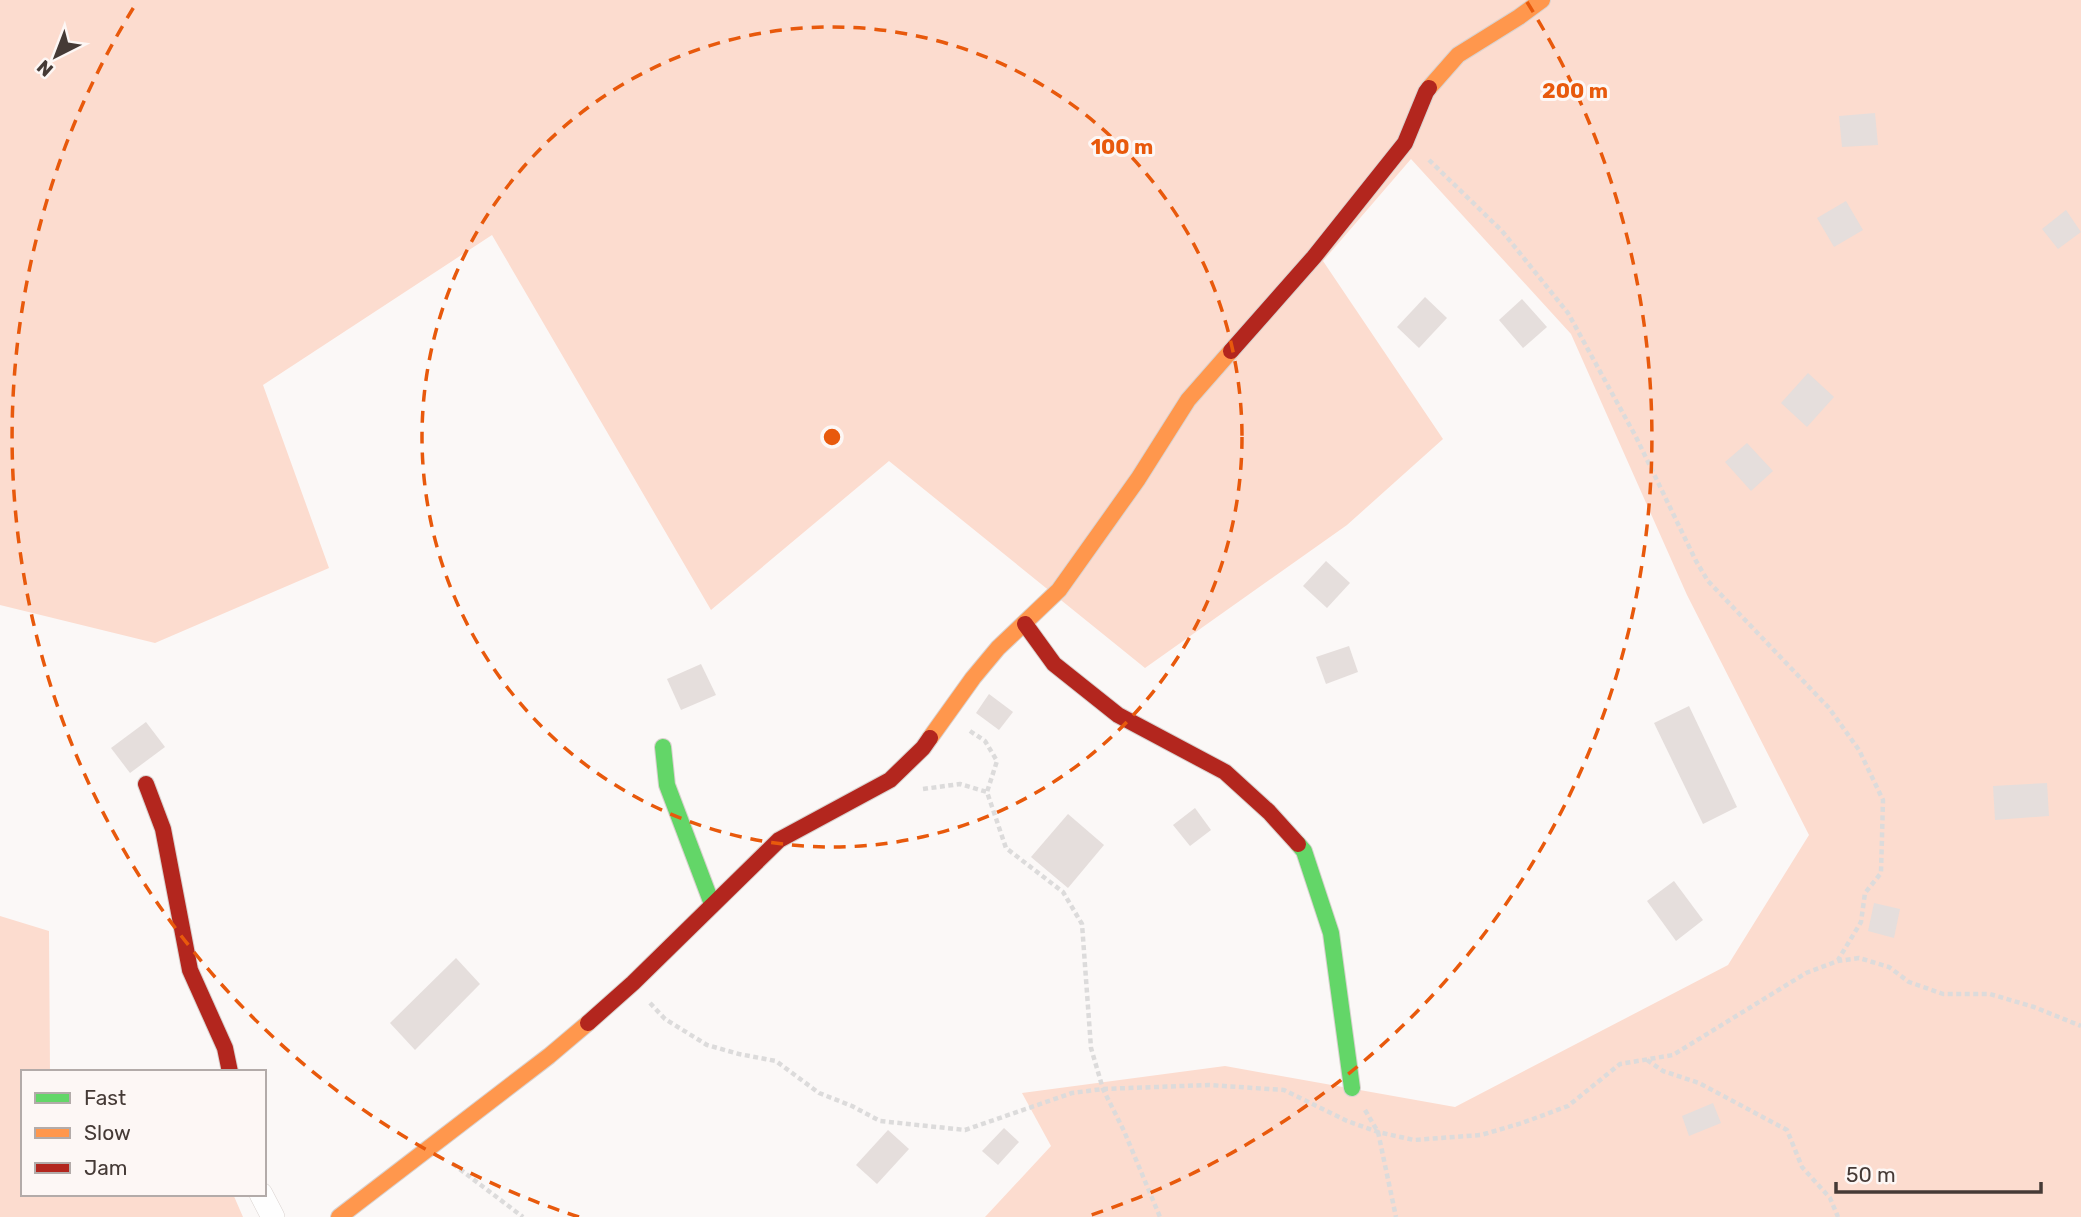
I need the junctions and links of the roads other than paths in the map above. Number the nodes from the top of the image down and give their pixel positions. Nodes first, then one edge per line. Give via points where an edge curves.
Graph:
1 (1542, 0) edge
2 (1025, 624) junction
3 (663, 747) dead end
4 (146, 784) dead end
5 (712, 904) junction
6 (230, 1070) edge
7 (1352, 1088) road end
8 (262, 1196) edge
9 (272, 1217) edge
10 (339, 1217) edge

1 - 2 street via 1458,55 1426,92 1405,143 1314,257 1188,400 1059,590
2 - 5 street via 998,648 923,748 890,779 779,840
2 - 7 street via 1054,664 1118,715 1225,772 1304,851 1331,933
3 - 5 street via 667,785
4 - 6 street via 163,830 190,970 225,1048
5 - 10 street via 549,1056
8 - 9 street

